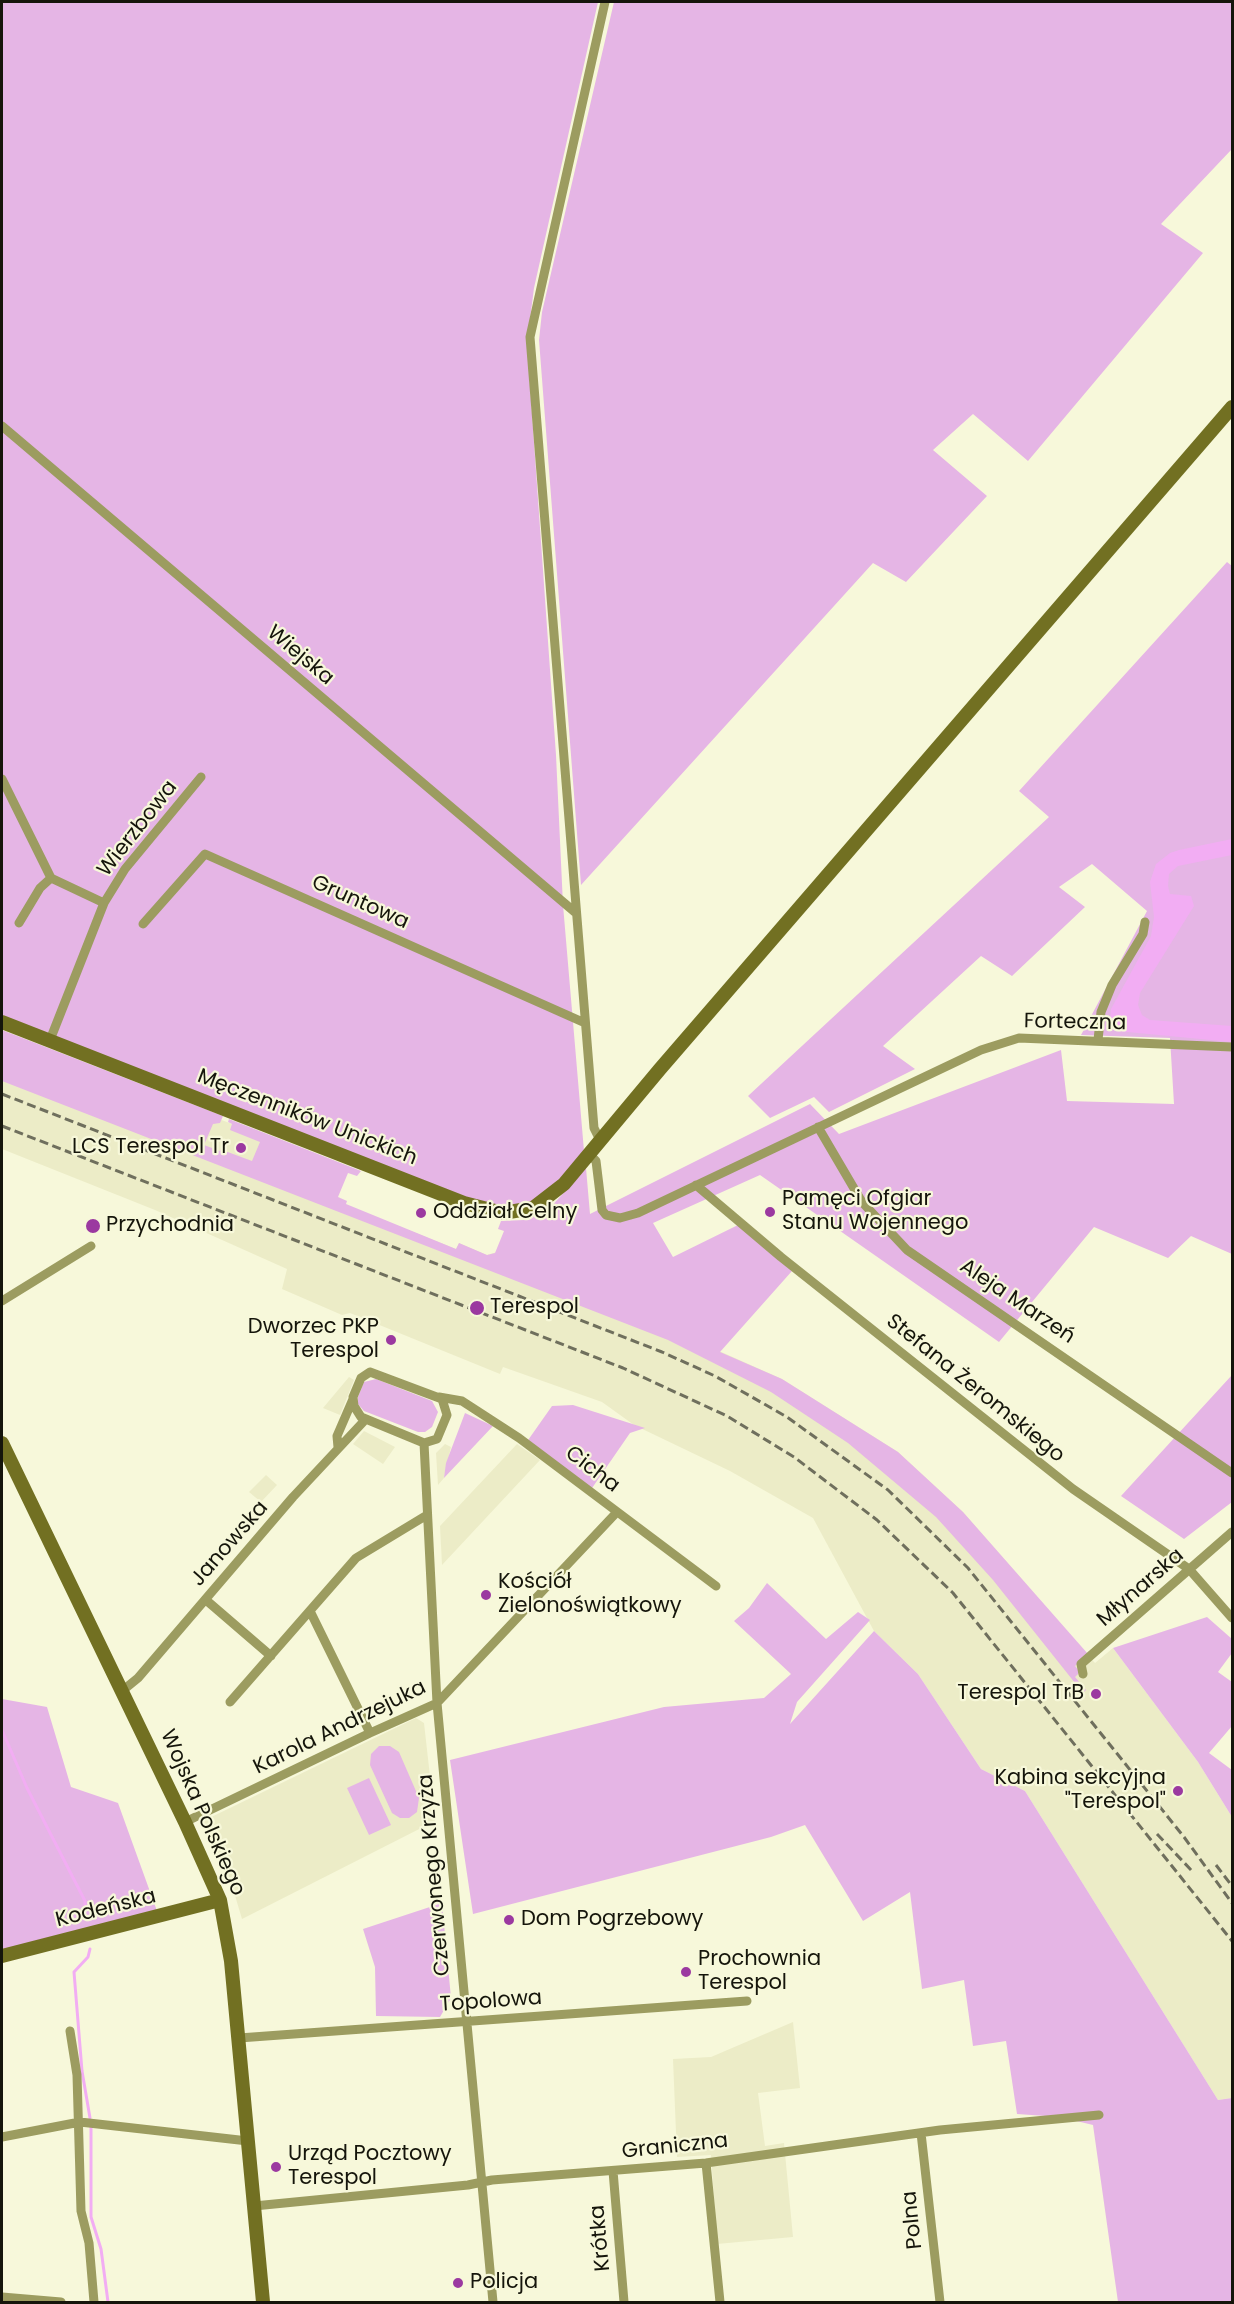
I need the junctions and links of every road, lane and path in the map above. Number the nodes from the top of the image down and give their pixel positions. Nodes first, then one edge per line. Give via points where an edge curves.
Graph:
1 (605, 2) edge
2 (1233, 407) edge
3 (2, 426) edge
4 (201, 777) dead end
5 (2, 779) edge
6 (51, 879) junction
7 (104, 903) junction
8 (576, 914) junction
9 (1146, 922) dead end
10 (19, 923) dead end
11 (143, 924) dead end
12 (2, 1022) edge
13 (585, 1023) junction
14 (50, 1040) junction
15 (1098, 1040) junction
16 (1233, 1047) edge
17 (822, 1124) junction
18 (600, 1140) junction
19 (587, 1156) junction
20 (696, 1185) junction
21 (91, 1246) dead end
22 (2, 1301) edge
23 (354, 1397) junction
24 (439, 1397) junction
25 (365, 1420) junction
26 (2, 1443) edge
27 (424, 1443) junction
28 (338, 1447) junction
29 (1233, 1473) edge
30 (616, 1512) junction
31 (427, 1515) junction
32 (1233, 1532) edge
33 (1189, 1569) junction
34 (716, 1586) dead end
35 (206, 1600) junction
36 (310, 1611) junction
37 (1233, 1618) edge
38 (271, 1656) junction
39 (1083, 1674) dead end
40 (122, 1691) junction
41 (230, 1702) dead end
42 (437, 1703) junction
43 (370, 1732) junction
44 (185, 1822) junction
45 (220, 1900) junction
46 (2, 1956) edge
47 (747, 2001) dead end
48 (467, 2022) junction
49 (70, 2031) dead end
50 (238, 2038) junction
51 (1099, 2115) dead end
52 (80, 2122) junction
53 (921, 2133) junction
54 (2, 2137) edge
55 (248, 2141) junction
56 (706, 2163) junction
57 (613, 2171) junction
58 (482, 2183) junction
59 (254, 2206) junction
60 (2, 2297) edge
61 (62, 2302) edge
62 (94, 2302) edge
63 (263, 2302) edge
64 (493, 2302) edge
65 (624, 2302) edge
66 (720, 2302) edge
67 (940, 2302) edge

1 - 8 street via 531,337
2 - 18 main road, Męczenników Unickich
3 - 8 street, Wiejska
4 - 7 street, Wierzbowa via 125,868
5 - 6 street
6 - 7 street, Wierzbowa
6 - 10 street via 40,888
7 - 14 street, Wierzbowa
8 - 13 street
9 - 15 street via 1101,1012
11 - 13 street, Gruntowa via 205,854
12 - 14 main road, Męczenników Unickich
13 - 18 street via 594,1128
14 - 19 main road, Męczenników Unickich via 486,1210 517,1212 541,1204
15 - 16 street, Forteczna
15 - 17 street, Forteczna via 1019,1038 981,1050
17 - 20 street, Forteczna
17 - 29 street, Aleja Marzeń via 862,1202 907,1250
18 - 19 main road, Męczenników Unickich
19 - 20 street, Forteczna via 598,1168 602,1210 612,1218 631,1216
20 - 33 street, Stefana Żeromskiego via 1073,1489
21 - 22 street
23 - 24 street, Cicha via 362,1378 374,1372
23 - 25 street via 356,1410
23 - 28 street, Cicha via 337,1436
24 - 27 street via 446,1406 447,1419 437,1439
24 - 30 street, Cicha via 462,1401 477,1410
25 - 27 street
25 - 28 street, Janowska
26 - 40 main road, Wojska Polskiego
27 - 31 street, Czerwonego Krzyża
28 - 35 street, Janowska
30 - 34 street, Cicha
30 - 42 street, Karola Andrzejuka
31 - 36 street via 356,1558
31 - 42 street, Czerwonego Krzyża
32 - 33 street, Młynarska
33 - 37 street, Stefana Żeromskiego
33 - 39 street, Młynarska via 1081,1664
35 - 38 street
35 - 40 street, Janowska
36 - 38 street
36 - 43 street
38 - 41 street
40 - 44 main road, Wojska Polskiego
42 - 43 street, Karola Andrzejuka
42 - 48 street, Czerwonego Krzyża
43 - 44 street, Karola Andrzejuka
44 - 45 main road, Wojska Polskiego
45 - 46 main road, Kodeńska
45 - 50 main road, Wojska Polskiego via 229,1937
47 - 48 street, Topolowa
48 - 50 street, Topolowa
48 - 58 street, Czerwonego Krzyża
49 - 52 street
50 - 55 main road, Wojska Polskiego
51 - 53 street, Graniczna
52 - 54 street
52 - 55 street
52 - 62 street via 81,2211 89,2243
53 - 56 street, Graniczna
53 - 67 street, Polna
55 - 59 main road, Wojska Polskiego
56 - 57 street, Graniczna
56 - 66 street
57 - 58 street, Graniczna
57 - 65 street, Krótka
58 - 59 street, Graniczna
58 - 64 street, Czerwonego Krzyża
59 - 63 main road, Wojska Polskiego
60 - 61 street

